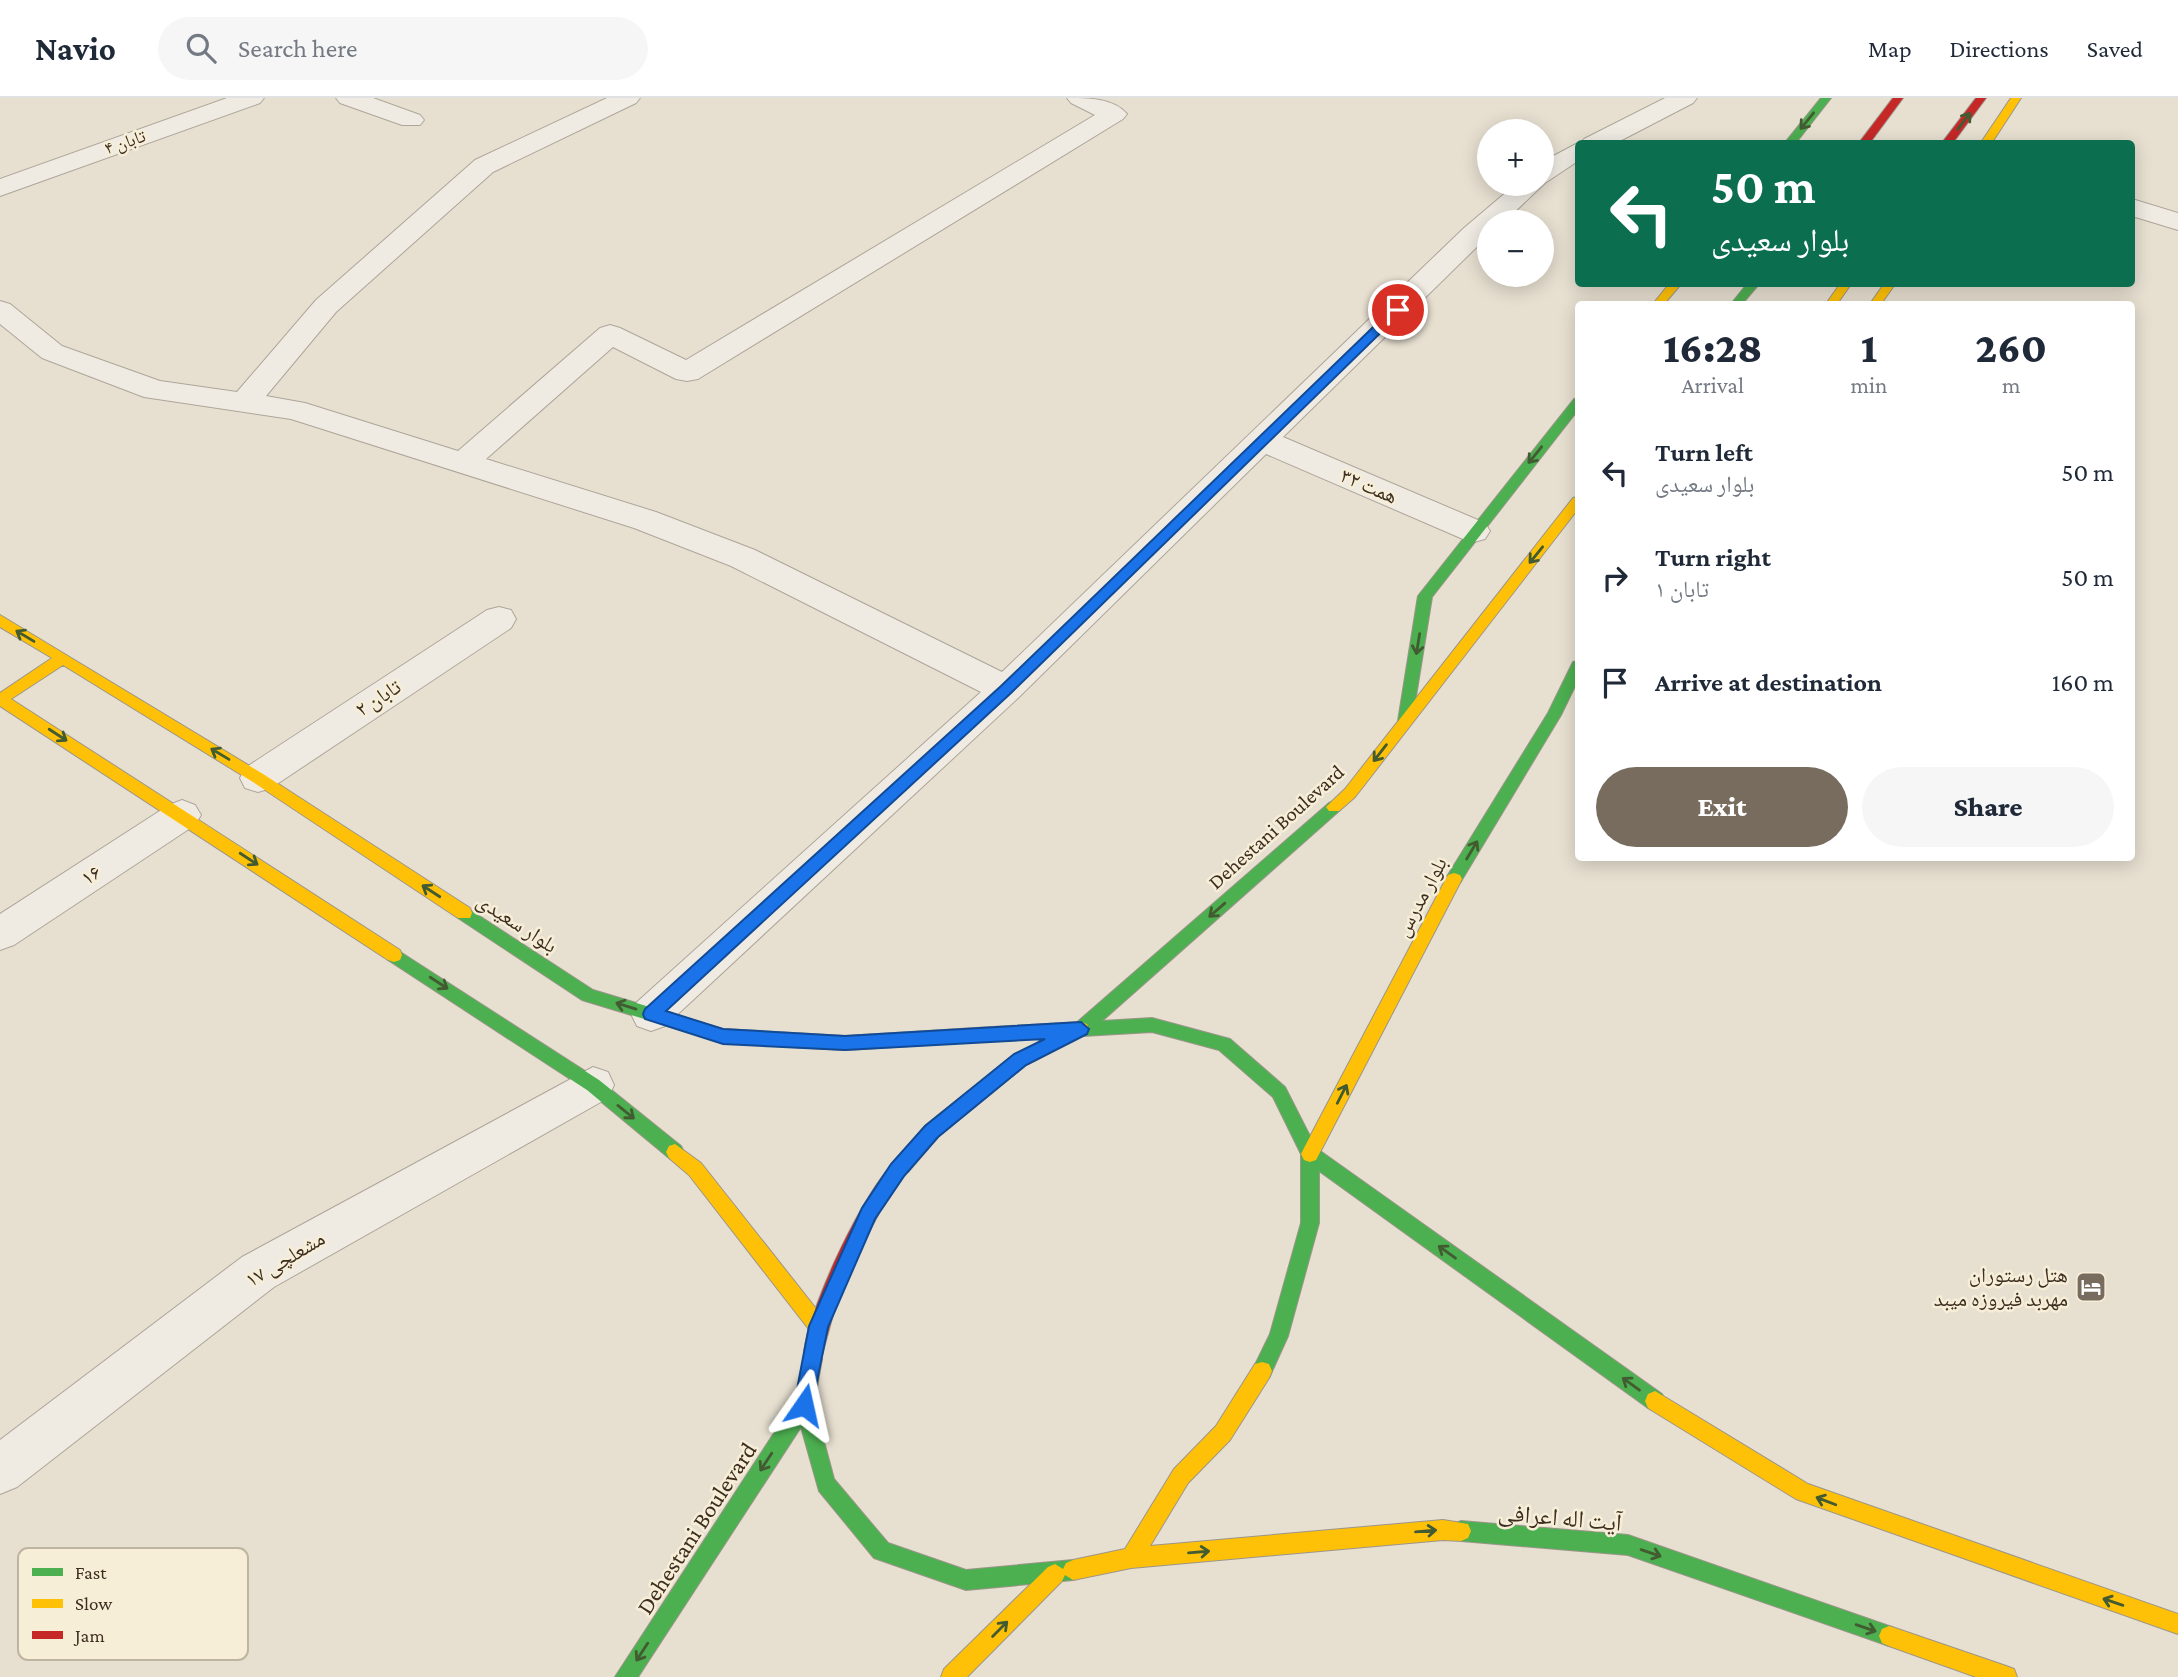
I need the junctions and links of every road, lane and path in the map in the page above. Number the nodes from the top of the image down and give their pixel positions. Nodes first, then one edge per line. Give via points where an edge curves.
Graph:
1 (251, 98) edge
2 (349, 98) edge
3 (627, 98) edge
4 (1080, 98) edge
5 (1684, 98) edge
6 (1826, 98) edge
7 (1898, 98) edge
8 (1981, 98) edge
9 (2016, 98) edge
10 (411, 120) dead end
11 (1601, 140) edge
12 (1792, 140) edge
13 (1866, 140) edge
14 (1950, 140) edge
15 (1988, 140) edge
16 (1575, 153) edge
17 (1554, 165) edge
18 (0, 188) edge
19 (1518, 196) edge
20 (2135, 208) edge
21 (2178, 222) edge
22 (1672, 287) edge
23 (1750, 287) edge
24 (1661, 301) edge
25 (1739, 301) edge
26 (0, 310) edge
27 (244, 403) junction
28 (1575, 406) edge
29 (1264, 441) junction
30 (463, 463) junction
31 (1575, 505) edge
32 (1474, 531) junction
33 (499, 619) dead end
34 (0, 620) edge
35 (63, 659) junction
36 (1575, 672) edge
37 (1006, 689) junction
38 (1575, 698) edge
39 (1, 699) edge
40 (1554, 715) junction
41 (1405, 721) junction
42 (258, 778) junction
43 (182, 815) junction
44 (0, 934) edge
45 (651, 1014) junction
46 (1081, 1029) junction
47 (593, 1085) junction
48 (1310, 1154) junction
49 (818, 1326) junction
50 (804, 1405) junction
51 (0, 1469) edge
52 (1132, 1558) junction
53 (1055, 1574) junction
54 (2178, 1624) edge
55 (626, 1677) edge
56 (952, 1677) edge
57 (2006, 1677) edge

1 - 18 street, تابان ۴
2 - 10 street
3 - 27 street via 484,166 327,306
4 - 30 street via 1114,114 687,372 610,334
5 - 11 street
6 -> 12 main road
7 - 13 main road
14 -> 8 main road
9 - 15 main road
16 - 17 street
19 - 29 street
20 - 21 street
22 - 24 main road
23 - 25 main road
26 - 27 street via 52,352 155,390
27 - 30 street via 294,410
28 -> 32 main road
29 - 32 street, همت ۳۲
29 - 37 street
30 - 37 street via 645,520 743,558
31 -> 41 main road, Dehestani Boulevard
32 -> 41 main road via 1426,596
33 - 42 street, تابان ۲
35 -> 34 main road, بلوار سعیدی
35 - 39 main road
42 -> 35 main road, بلوار سعیدی
36 - 40 main road, بلوار مدرس
37 - 45 street
38 - 40 main road
39 -> 43 main road
48 -> 40 main road, بلوار مدرس via 1453,880
41 -> 46 main road, Dehestani Boulevard via 1350,793
45 -> 42 main road, بلوار سعیدی via 588,995
43 - 44 street, ۱۶
43 -> 47 main road
45 - 46 main road, بلوار سعیدی via 723,1036 845,1043
46 - 48 main road, بلوار سعیدی via 1152,1025 1224,1044 1279,1092
46 - 49 main road via 1020,1059 923,1141 868,1214
47 -> 49 main road via 695,1169
47 - 51 street, مشعلچی ۱۷ via 258,1272
48 - 52 main road via 1310,1223 1279,1336 1255,1386 1223,1433 1181,1476
54 -> 48 main road via 1803,1492 1668,1411
49 - 50 main road
50 - 53 main road, آیت اله اعرافی via 826,1484 881,1551 967,1580
50 -> 55 main road, Dehestani Boulevard
52 - 53 main road, آیت اله اعرافی
52 -> 57 main road, آیت اله اعرافی via 1443,1530 1628,1545
56 -> 53 main road

